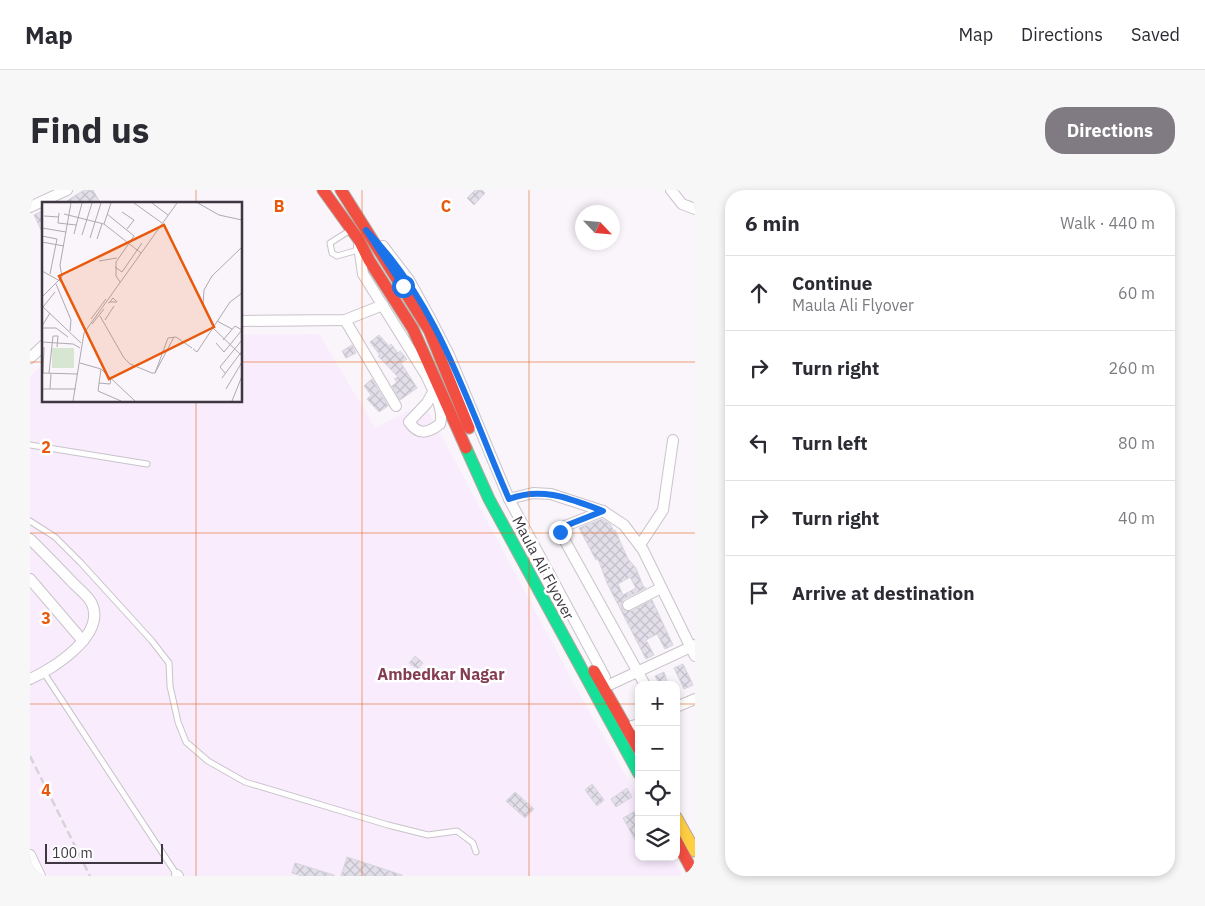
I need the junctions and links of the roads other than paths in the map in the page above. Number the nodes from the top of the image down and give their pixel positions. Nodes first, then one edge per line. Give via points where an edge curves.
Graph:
1 (67, 190) edge
2 (323, 190) edge
3 (341, 190) edge
4 (671, 190) edge
5 (31, 206) edge
6 (353, 209) junction
7 (695, 209) edge
8 (343, 217) junction
9 (352, 230) junction
10 (366, 230) junction
11 (359, 245) junction
12 (383, 305) junction
13 (345, 320) junction
14 (242, 321) edge
15 (42, 347) edge
16 (30, 358) edge
17 (433, 392) dead end
18 (396, 406) dead end
19 (673, 440) dead end
20 (30, 445) edge
21 (147, 464) dead end
22 (509, 499) junction
23 (603, 511) junction
24 (30, 521) edge
25 (30, 539) edge
26 (640, 545) junction
27 (30, 579) edge
28 (661, 588) junction
29 (628, 605) dead end
30 (83, 641) junction
31 (693, 649) edge
32 (640, 672) junction
33 (44, 673) junction
34 (30, 679) edge
35 (643, 681) edge
36 (609, 685) junction
37 (695, 699) edge
38 (680, 705) edge
39 (635, 724) edge
40 (635, 743) edge
41 (637, 771) edge
42 (680, 814) edge
43 (680, 823) edge
44 (695, 842) edge
45 (680, 848) edge
46 (695, 851) edge
47 (476, 852) dead end
48 (32, 860) edge
49 (40, 876) edge
50 (177, 876) edge
51 (695, 876) edge

1 - 5 street
2 - 8 main road, Maula Ali Flyover
3 - 6 main road, Maula Ali Flyover
4 - 7 street via 682,204
6 - 8 main road
6 - 10 main road, Maula Ali Flyover
8 - 9 main road, Maula Ali Flyover
9 - 11 main road, Maula Ali Flyover
9 - 11 lane via 331,241 332,253 337,256
10 - 22 street via 409,280 431,320 449,355
10 - 40 main road, Maula Ali Flyover via 429,330 497,495
11 - 12 street via 363,274
11 - 41 main road, Maula Ali Flyover via 413,328 489,498
12 - 13 street
12 - 17 street
13 - 14 street
13 - 18 street
15 - 16 street
19 - 26 street via 663,510
20 - 21 lane
22 - 23 street via 540,492 572,499
22 - 36 street
23 - 26 street via 624,525
23 - 32 street via 560,528 560,532
24 - 47 lane via 55,537 152,640 169,663 170,686 186,742 208,761 245,782 388,825 428,835 456,831 473,843
25 - 30 street via 90,600 94,619
26 - 28 street
27 - 30 street
28 - 29 street
28 - 31 street
30 - 33 street
31 - 32 street
32 - 35 street
32 - 36 street
33 - 34 street
33 - 50 lane
36 - 39 street
37 - 38 street
42 - 44 street
43 - 46 main road
45 - 51 main road
48 - 49 street

